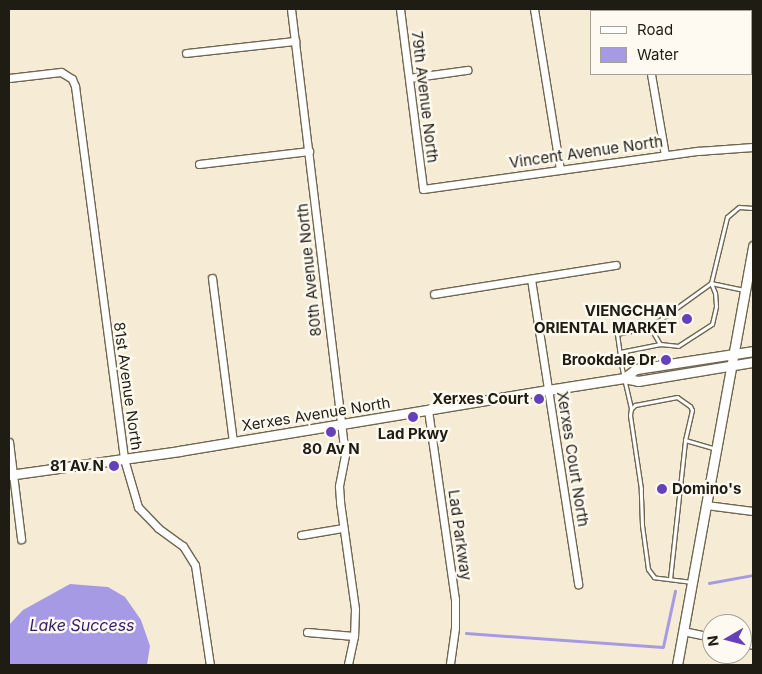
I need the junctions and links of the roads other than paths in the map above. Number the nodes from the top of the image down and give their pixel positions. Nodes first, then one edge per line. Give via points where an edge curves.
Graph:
1 (291, 9) edge
2 (400, 9) edge
3 (534, 9) edge
4 (295, 40) junction
5 (186, 53) dead end
6 (467, 70) dead end
7 (651, 75) edge
8 (9, 78) edge
9 (409, 78) junction
10 (753, 147) edge
11 (309, 151) junction
12 (665, 155) junction
13 (199, 164) dead end
14 (560, 170) junction
15 (422, 189) joint
16 (753, 208) edge
17 (753, 248) edge
18 (616, 264) dead end
19 (212, 278) dead end
20 (531, 278) junction
21 (711, 283) junction
22 (744, 290) junction
23 (434, 294) dead end
24 (650, 327) junction
25 (660, 344) junction
26 (620, 352) junction
27 (753, 352) edge
28 (732, 354) junction
29 (753, 362) edge
30 (730, 366) junction
31 (624, 378) junction
32 (548, 390) junction
33 (631, 409) junction
34 (428, 410) junction
35 (341, 424) junction
36 (685, 440) junction
37 (9, 442) edge
38 (233, 442) junction
39 (716, 449) junction
40 (124, 459) junction
41 (11, 474) edge
42 (706, 505) junction
43 (753, 511) edge
44 (344, 528) junction
45 (301, 535) dead end
46 (21, 540) dead end
47 (670, 579) junction
48 (692, 582) junction
49 (578, 584) dead end
50 (307, 632) dead end
51 (683, 632) junction
52 (702, 635) edge
53 (354, 636) junction
54 (210, 665) edge
55 (348, 665) edge
56 (450, 665) edge
57 (677, 665) edge

1 - 4 street, 80th Avenue North
2 - 9 street, 79th Avenue North
3 - 14 street
4 - 5 street
4 - 11 street, 80th Avenue North
6 - 9 street
7 - 12 street
8 - 40 street, 81st Avenue North via 61,72 72,79 75,86
9 - 15 street, 79th Avenue North
10 - 12 street, Vincent Avenue North
11 - 13 street
11 - 35 street, 80th Avenue North
12 - 14 street, Vincent Avenue North
14 - 15 street, Vincent Avenue North
16 - 21 lane via 740,207 727,217
17 - 22 street
18 - 20 street
19 - 38 street
20 - 23 street
20 - 32 street, Xerxes Court North
21 - 22 lane
21 - 24 lane
21 - 25 lane via 716,306 712,324 678,346
22 - 28 street
24 - 25 lane
24 - 26 lane via 617,334
25 - 26 lane
26 - 31 lane
27 - 28 street, Xerxes Avenue North
28 - 30 street
28 - 31 street, Xerxes Avenue North via 636,369
29 - 30 street, Xerxes Avenue North
30 - 31 street, Xerxes Avenue North via 638,381
30 - 39 street
31 - 32 street, Xerxes Avenue North
31 - 33 lane
32 - 34 street, Xerxes Avenue North
32 - 49 street, Xerxes Court North
33 - 36 lane via 635,405 677,397 692,410
33 - 47 lane via 648,569 654,576
34 - 35 street, Xerxes Avenue North
34 - 56 street, Lad Parkway via 455,599
35 - 38 street, Xerxes Avenue North
35 - 44 street, 80th Avenue North via 345,455 339,486
36 - 39 lane
36 - 47 lane
37 - 41 street
38 - 40 street, Xerxes Avenue North
39 - 42 street
40 - 41 street, Xerxes Avenue North
40 - 54 street, 81st Avenue North via 138,507 158,528 183,546 195,565
41 - 46 street
42 - 43 street
42 - 48 street
44 - 45 street
44 - 53 street, 80th Avenue North via 355,609
47 - 48 lane
48 - 51 street
50 - 53 street
51 - 52 street
51 - 57 street
53 - 55 street, 80th Avenue North

